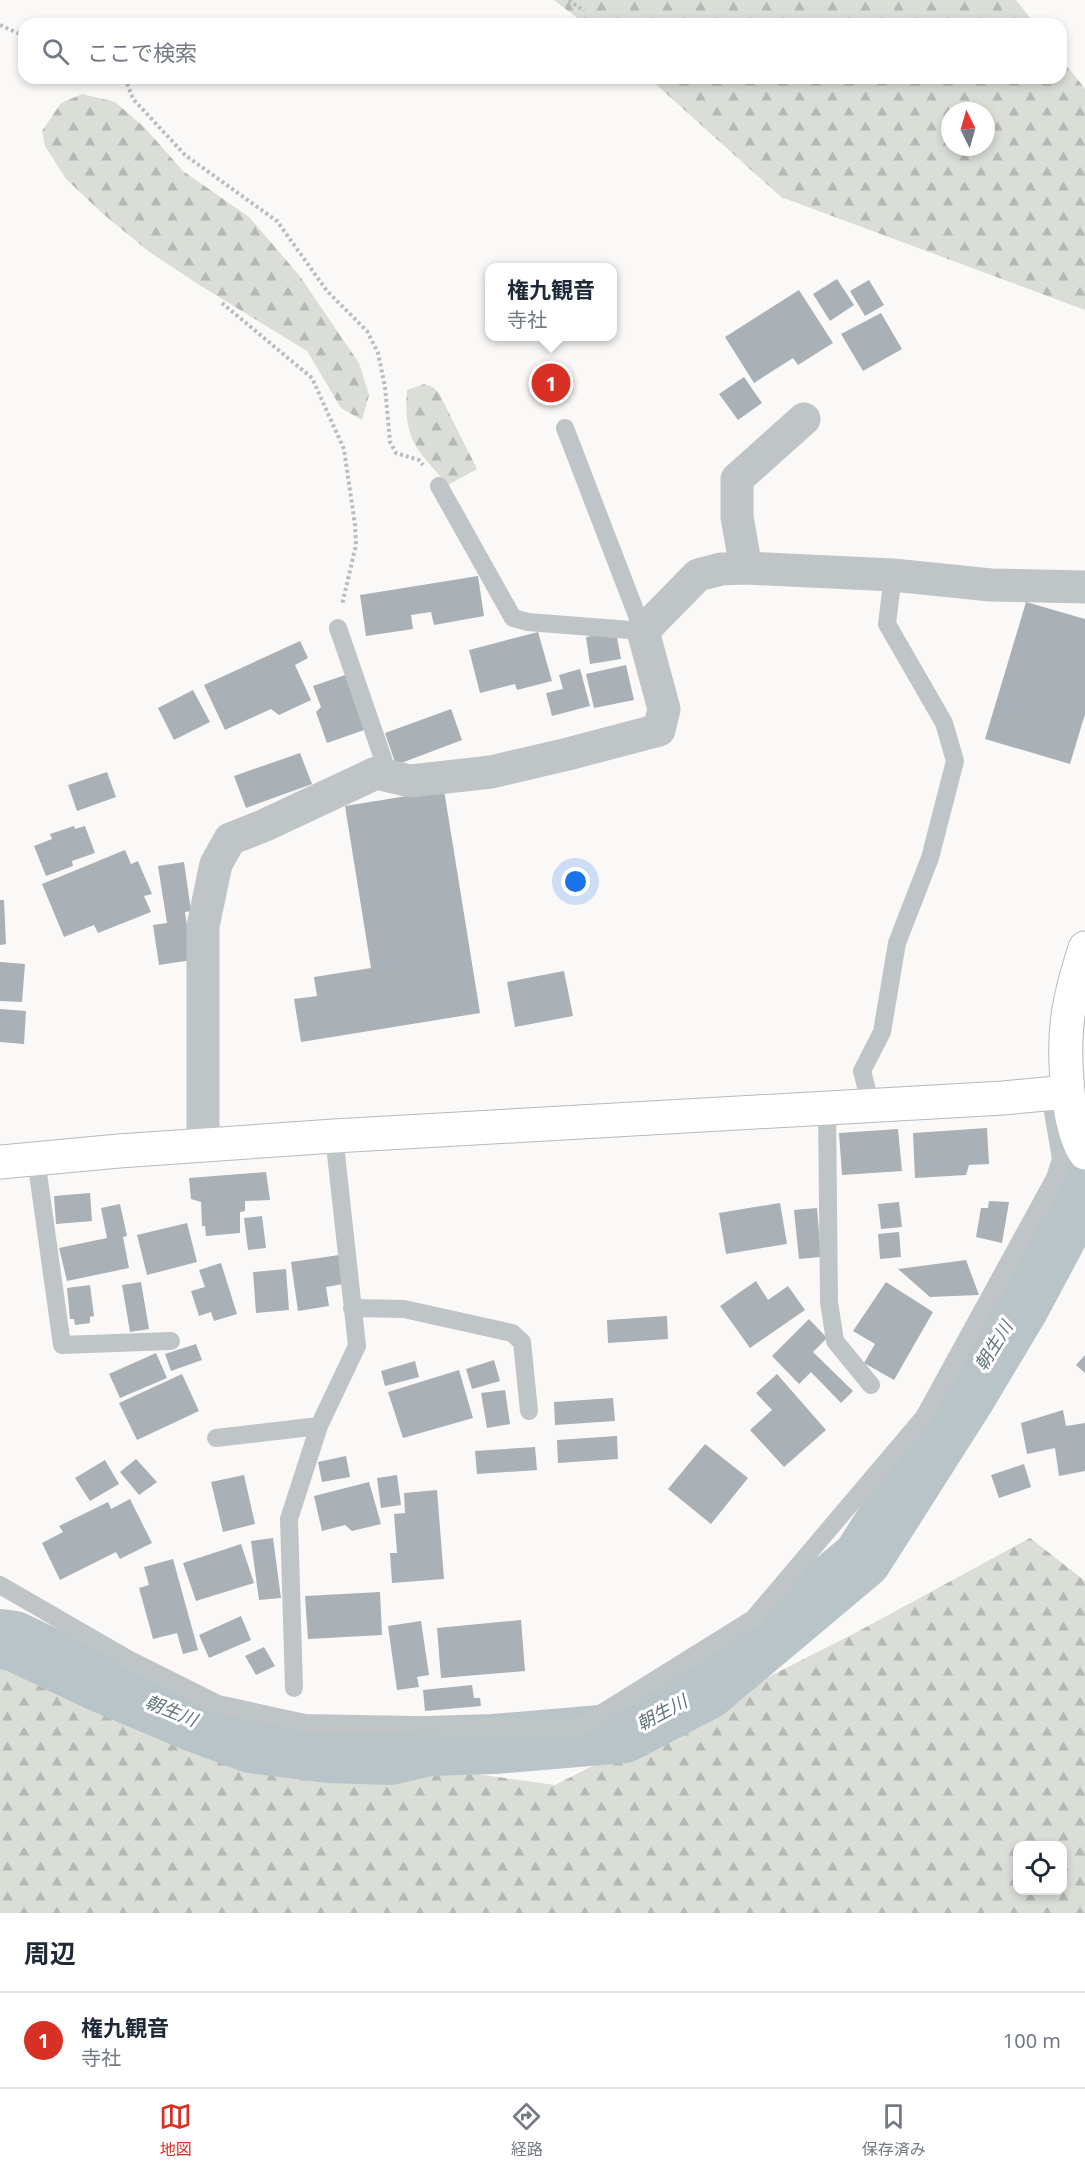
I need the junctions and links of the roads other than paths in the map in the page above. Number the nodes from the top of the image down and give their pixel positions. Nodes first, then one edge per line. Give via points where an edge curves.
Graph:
1 (804, 419) dead end
2 (565, 428) dead end
3 (439, 486) road end
4 (746, 568) junction
5 (893, 575) junction
6 (1085, 586) edge
7 (338, 628) road end
8 (643, 631) junction
9 (389, 776) junction
10 (1085, 948) edge
11 (1058, 1093) junction
12 (871, 1106) junction
13 (827, 1108) junction
14 (334, 1136) junction
15 (203, 1145) junction
16 (1082, 1149) edge
17 (36, 1159) junction
18 (0, 1162) edge
19 (352, 1308) junction
20 (171, 1341) dead end
21 (871, 1385) dead end
22 (529, 1411) dead end
23 (320, 1426) junction
24 (216, 1438) dead end
25 (0, 1585) edge
26 (294, 1688) dead end

1 - 4 street via 737,479 737,517
2 - 8 lane
3 - 8 lane via 513,618
4 - 5 street
4 - 8 street via 698,575
5 - 6 street via 991,585
5 - 12 lane via 887,624 944,723 955,761 930,858 897,943 882,1032 862,1071
7 - 9 lane
8 - 9 street via 664,709 659,730 491,772 410,781
9 - 15 street via 376,773 230,839 216,864 203,926
10 - 11 street via 1068,1016
11 - 12 street
11 - 16 street
11 - 25 lane via 1061,1159 1055,1178 924,1417 753,1619 578,1728 305,1724 218,1704 128,1659
12 - 13 street
13 - 14 street
13 - 21 lane via 829,1302 835,1341
14 - 15 street
14 - 19 lane
15 - 17 street
17 - 18 street
17 - 20 lane via 62,1345
19 - 22 lane via 404,1309 512,1333 522,1342
19 - 23 lane via 357,1346
23 - 24 lane
23 - 26 lane via 288,1519

